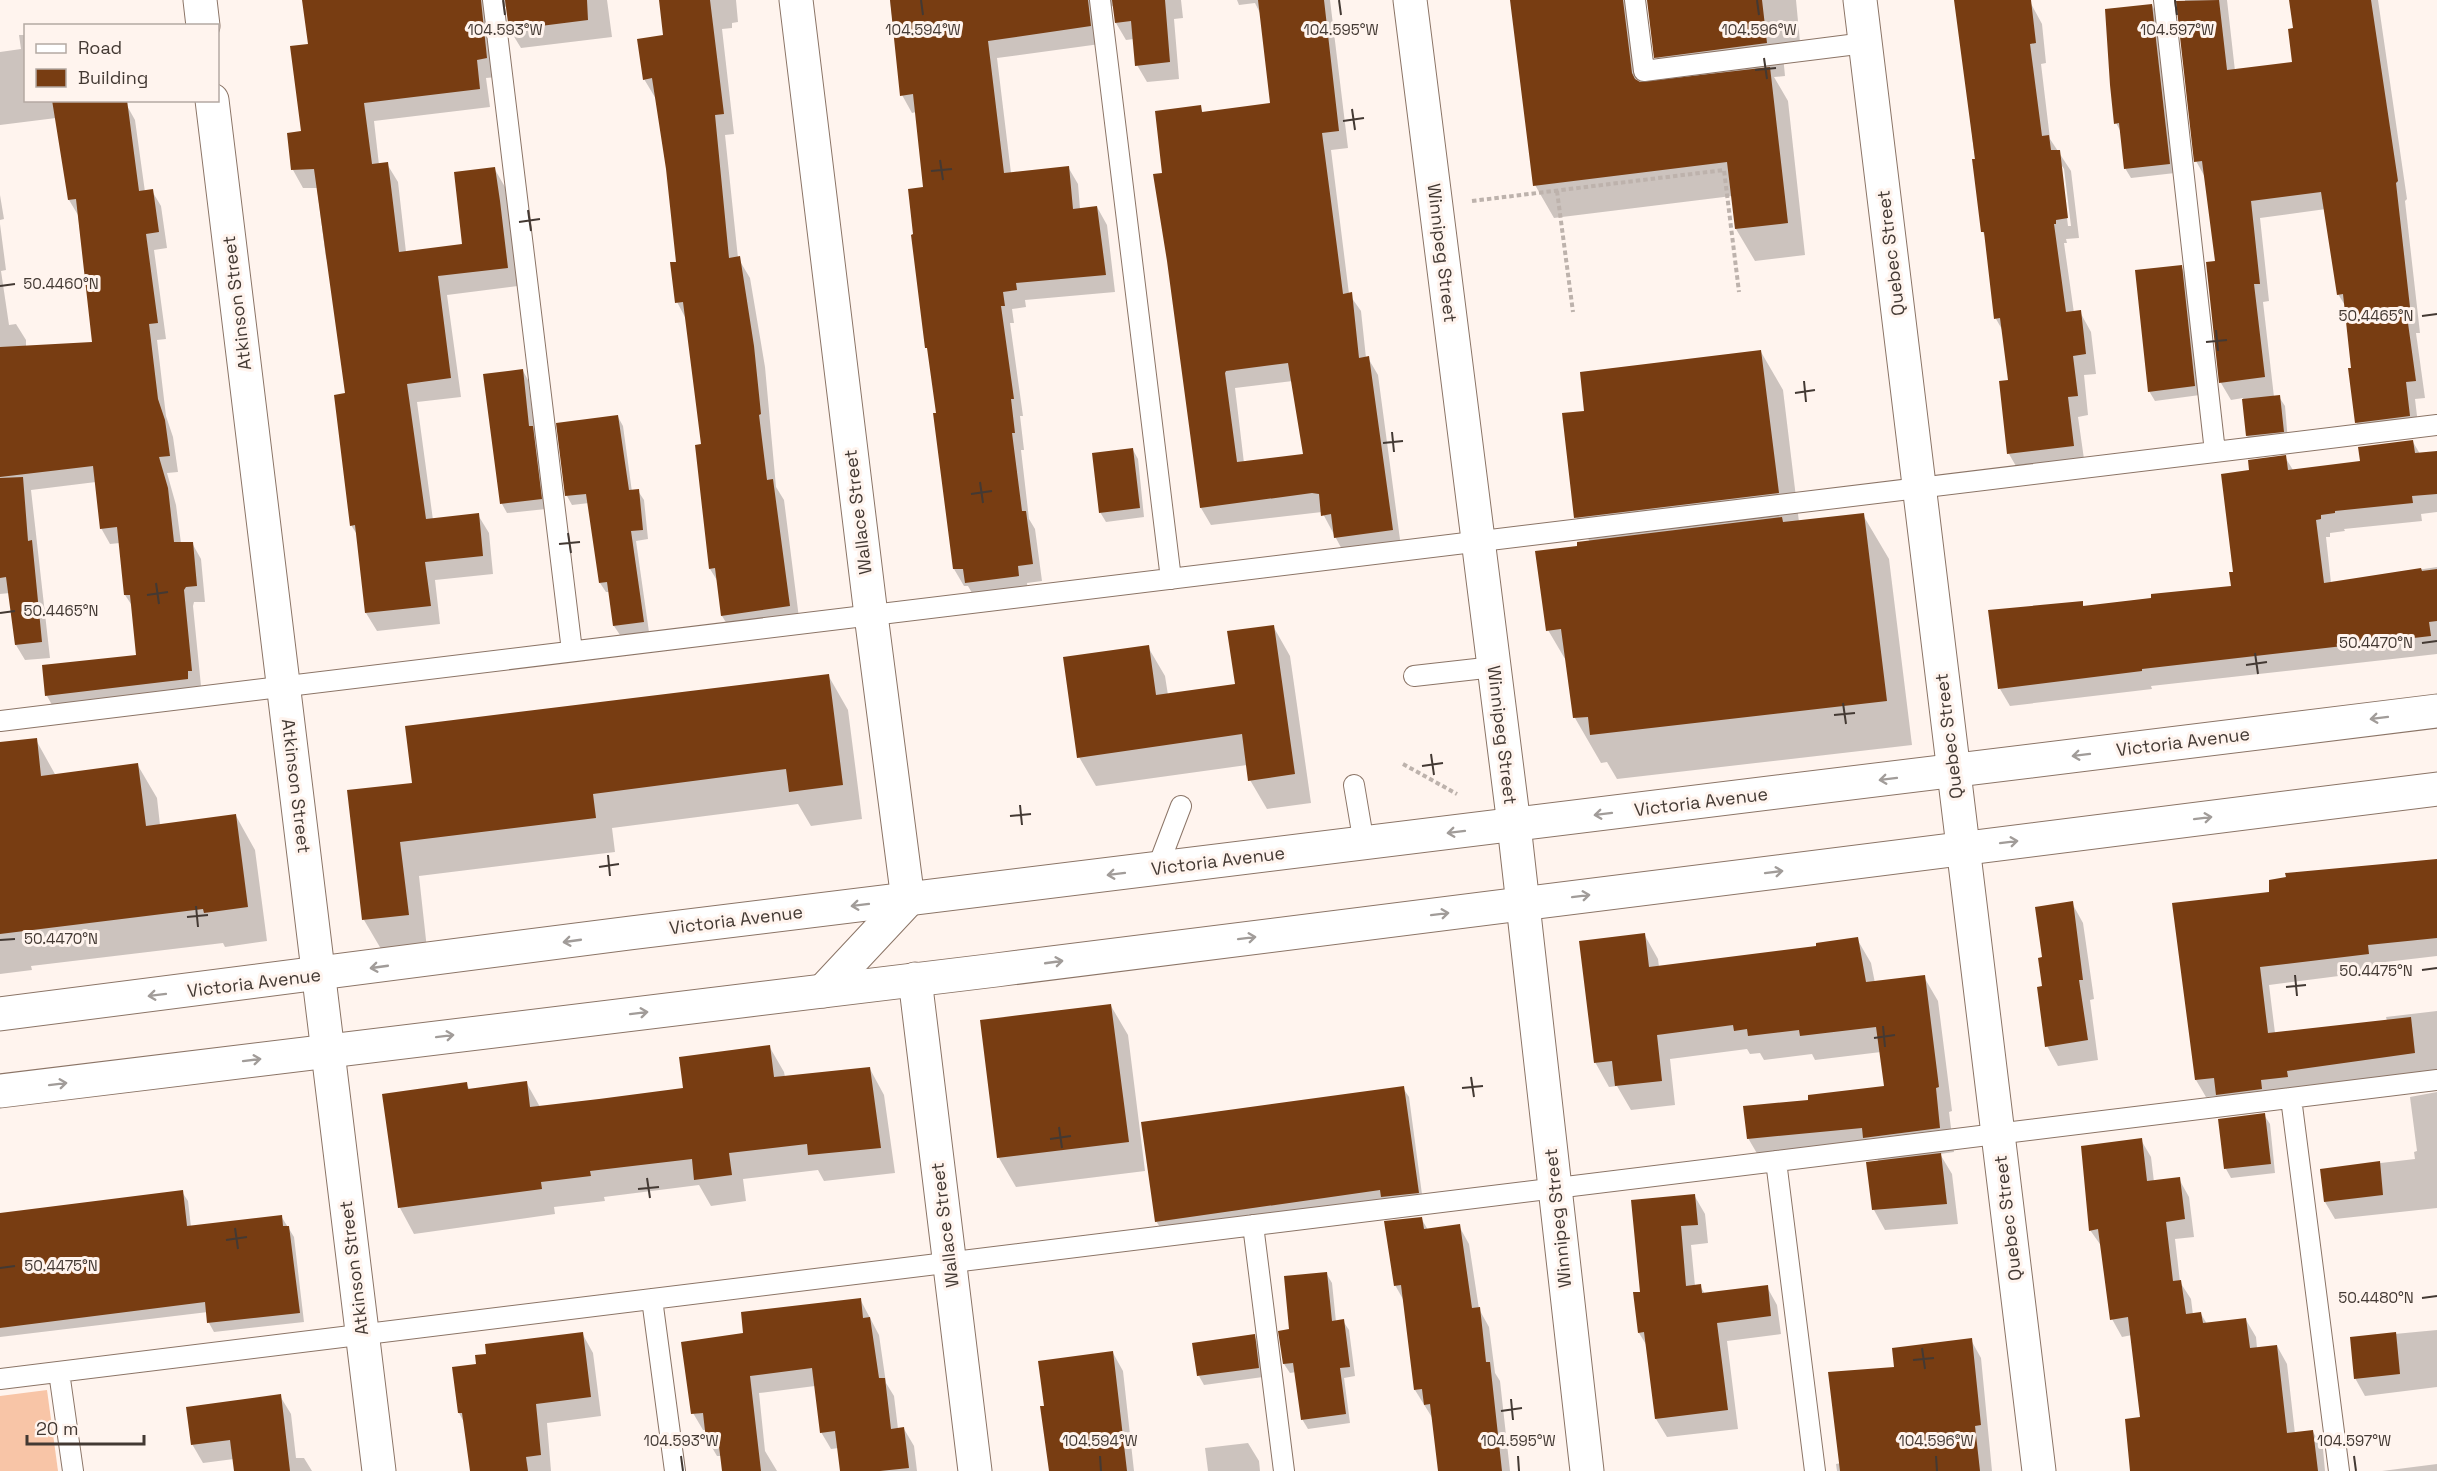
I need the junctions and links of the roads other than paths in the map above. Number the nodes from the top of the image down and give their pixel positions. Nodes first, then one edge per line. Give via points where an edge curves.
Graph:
1 (200, 0) edge
2 (493, 0) edge
3 (796, 0) edge
4 (1100, 0) edge
5 (1410, 0) edge
6 (1635, 0) edge
7 (1860, 0) edge
8 (2164, 0) edge
9 (203, 24) edge
10 (1865, 43) junction
11 (212, 102) edge
12 (2437, 425) edge
13 (2215, 452) junction
14 (1919, 487) junction
15 (1478, 540) junction
16 (1171, 579) junction
17 (871, 615) junction
18 (572, 651) junction
19 (1494, 667) junction
20 (1413, 676) dead end
21 (284, 687) junction
22 (2437, 711) edge
23 (0, 721) edge
24 (1953, 771) junction
25 (1354, 784) dead end
26 (2437, 789) edge
27 (1181, 806) dead end
28 (1514, 825) junction
29 (1364, 844) junction
30 (1963, 848) junction
31 (1157, 869) junction
32 (908, 900) junction
33 (1522, 903) junction
34 (320, 974) junction
35 (915, 979) junction
36 (823, 991) junction
37 (0, 1014) edge
38 (328, 1051) junction
39 (2437, 1080) edge
40 (0, 1091) edge
41 (2291, 1098) junction
42 (1998, 1134) junction
43 (1776, 1161) junction
44 (1555, 1188) junction
45 (1253, 1225) junction
46 (950, 1262) junction
47 (652, 1299) junction
48 (363, 1335) junction
49 (60, 1372) junction
50 (0, 1379) edge
51 (73, 1471) edge
52 (379, 1471) edge
53 (675, 1471) edge
54 (975, 1471) edge
55 (1284, 1471) edge
56 (1587, 1471) edge
57 (1815, 1471) edge
58 (2039, 1471) edge
59 (2339, 1471) edge

1 - 9 main road
2 - 18 lane
3 - 17 main road, Wallace Street
4 - 16 lane
5 - 15 main road, Winnipeg Street
6 - 10 lane via 1644,71
7 - 10 main road, Quebec Street
8 - 13 lane
10 - 14 main road, Quebec Street
11 - 21 main road, Atkinson Street
12 - 13 lane
13 - 14 lane
14 - 15 lane
14 - 24 main road, Quebec Street
15 - 16 lane
15 - 19 main road, Winnipeg Street
16 - 17 lane
17 - 18 lane
17 - 32 main road, Wallace Street
18 - 21 lane
19 - 20 lane
19 - 28 main road, Winnipeg Street
21 - 23 lane
21 - 34 main road, Atkinson Street
22 -> 24 main road, Victoria Avenue
24 -> 28 main road, Victoria Avenue
24 - 30 main road, Quebec Street
25 - 29 lane
30 -> 26 main road
27 - 31 lane
28 -> 29 main road, Victoria Avenue
28 - 33 main road, Winnipeg Street
29 - 31 main road, Victoria Avenue
33 -> 30 main road
30 - 42 main road, Quebec Street
31 -> 32 main road, Victoria Avenue
32 -> 34 main road, Victoria Avenue
32 - 36 main road
35 -> 33 main road
33 - 44 main road, Winnipeg Street
34 -> 37 main road, Victoria Avenue
34 - 38 main road, Atkinson Street
35 - 36 main road
35 - 46 main road, Wallace Street
38 -> 36 main road
40 -> 38 main road
38 - 48 main road, Atkinson Street
39 - 41 lane
41 - 42 lane
41 - 59 lane
42 - 43 lane
42 - 58 main road, Quebec Street
43 - 44 lane
43 - 57 lane
44 - 45 lane
44 - 56 main road, Winnipeg Street
45 - 46 lane
45 - 55 lane
46 - 47 lane
46 - 54 main road, Wallace Street
47 - 48 lane
47 - 53 lane
48 - 49 lane
48 - 52 main road, Atkinson Street
49 - 50 lane
49 - 51 lane

